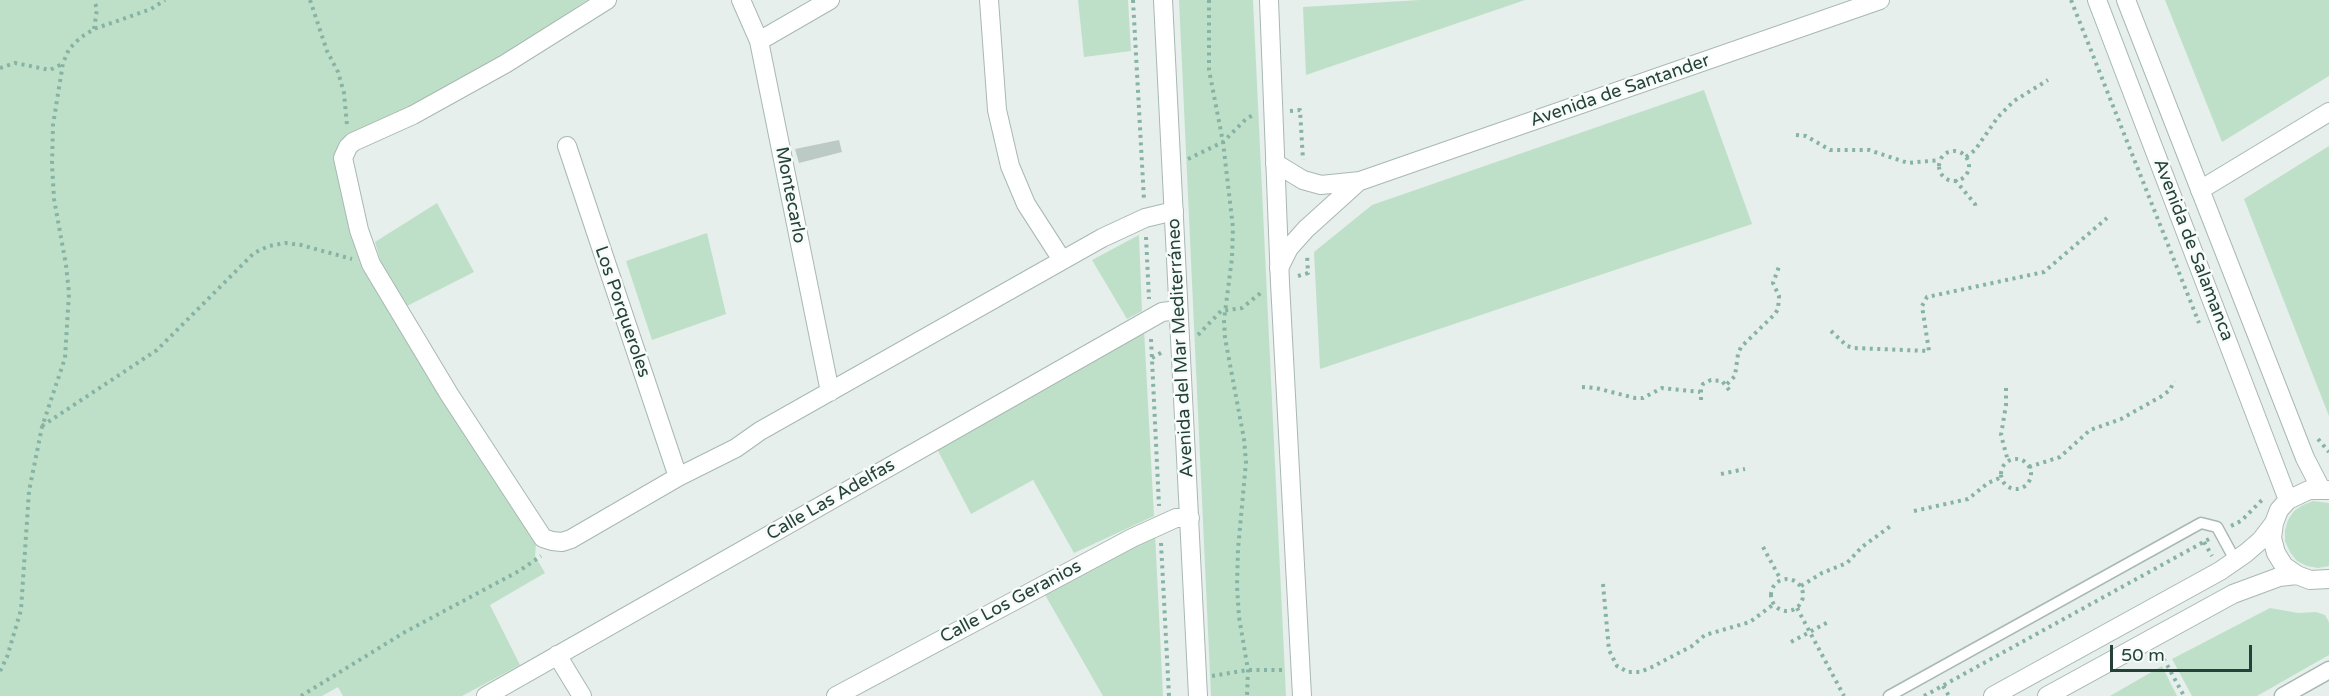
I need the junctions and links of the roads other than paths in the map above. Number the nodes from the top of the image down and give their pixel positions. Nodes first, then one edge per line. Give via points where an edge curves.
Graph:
1 (607, 0) edge
2 (741, 0) edge
3 (830, 0) edge
4 (989, 0) edge
5 (1163, 0) edge
6 (1269, 0) edge
7 (1880, 0) edge
8 (2097, 0) edge
9 (2126, 0) edge
10 (759, 41) junction
11 (2329, 112) edge
12 (567, 146) dead end
13 (1275, 163) junction
14 (1360, 181) junction
15 (2200, 190) junction
16 (1174, 211) junction
17 (1062, 260) junction
18 (1279, 275) junction
19 (1178, 310) junction
20 (830, 392) junction
21 (678, 477) junction
22 (2325, 490) edge
23 (2288, 500) junction
24 (1190, 518) junction
25 (2274, 523) junction
26 (2235, 560) junction
27 (2297, 575) junction
28 (2329, 579) edge
29 (557, 655) junction
30 (2329, 670) edge
31 (1198, 687) edge
32 (486, 696) edge
33 (582, 696) edge
34 (836, 696) edge
35 (1302, 696) edge
36 (1889, 696) edge
37 (1993, 696) edge
38 (2047, 696) edge
39 (2283, 696) edge

1 - 21 street via 506,64 348,147 343,158 371,264 449,394 543,538 562,542 571,539
2 - 10 street, Montecarlo
3 - 10 street
4 - 17 street via 997,110 1010,166 1026,204
5 - 16 street, Avenida del Mar Mediterráneo
6 - 13 street
7 - 14 street, Avenida de Santander
8 - 23 street, Avenida de Salamanca
9 - 15 street, Avenida de Salamanca
10 - 20 street, Montecarlo
11 - 15 street
12 - 21 street, Los Porqueroles
13 - 14 street, Avenida de Santander via 1303,180 1328,185
13 - 18 street
14 - 18 street, Avenida de Santander via 1289,248
15 - 22 street, Avenida de Salamanca via 2305,458
16 - 17 street via 1144,218
16 - 19 street, Avenida del Mar Mediterráneo
17 - 20 street
18 - 35 street
19 - 24 street, Avenida del Mar Mediterráneo
19 - 29 street, Calle Las Adelfas via 1162,312
20 - 21 street
22 - 23 street via 2310,490
23 - 25 street
24 - 31 street, Avenida del Mar Mediterráneo
24 - 34 street, Calle Los Geranios via 1176,518 1132,538
25 - 26 street via 2261,540
25 - 27 street via 2276,553 2284,566
26 - 36 lane via 2217,527 2195,525
26 - 37 street
27 - 28 street via 2310,580
27 - 38 street via 2279,577 2233,594
29 - 32 street, Calle Las Adelfas
29 - 33 street
30 - 39 street

